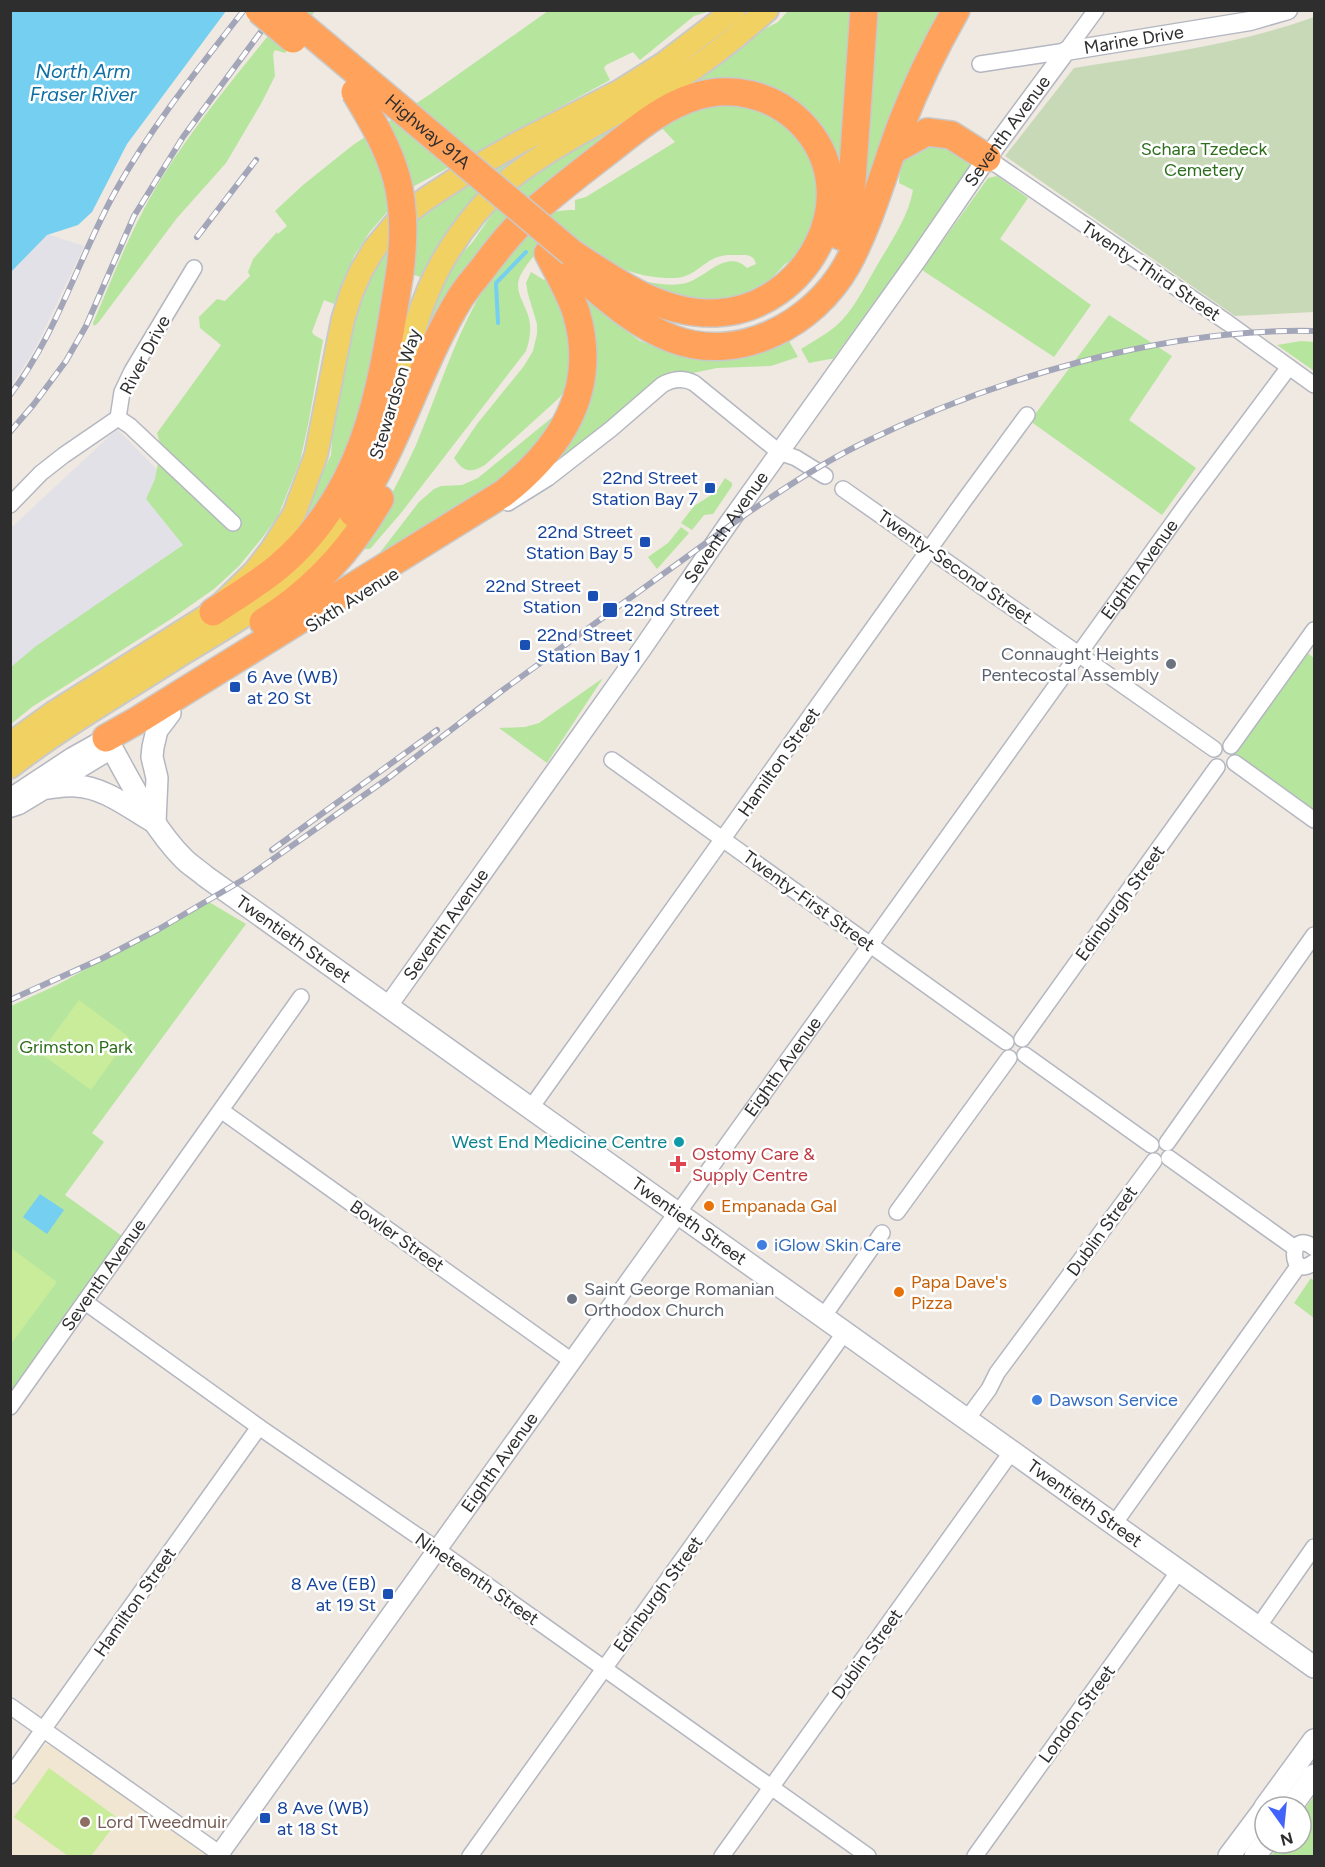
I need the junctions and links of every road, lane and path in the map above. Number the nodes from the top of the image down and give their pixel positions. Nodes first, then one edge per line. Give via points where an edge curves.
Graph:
1 (259, 10) edge
2 (283, 10) edge
3 (734, 10) edge
4 (767, 10) edge
5 (864, 10) edge
6 (956, 10) edge
7 (1096, 10) edge
8 (1288, 10) edge
9 (1066, 51) junction
10 (980, 64) dead end
11 (356, 92) junction
12 (892, 151) junction
13 (987, 158) junction
14 (499, 247) junction
15 (560, 259) junction
16 (194, 268) dead end
17 (1289, 367) junction
18 (1314, 385) edge
19 (1027, 415) dead end
20 (118, 418) junction
21 (779, 452) junction
22 (825, 476) dead end
23 (843, 489) dead end
24 (10, 505) edge
25 (353, 513) junction
26 (233, 523) dead end
27 (930, 549) junction
28 (213, 612) junction
29 (1314, 630) edge
30 (1078, 655) junction
31 (170, 713) junction
32 (109, 743) junction
33 (10, 744) edge
34 (1231, 746) junction
35 (1214, 749) junction
36 (612, 760) dead end
37 (1235, 763) junction
38 (10, 767) edge
39 (1217, 767) junction
40 (48, 788) junction
41 (10, 799) edge
42 (10, 808) edge
43 (1314, 820) edge
44 (155, 822) junction
45 (724, 840) junction
46 (1314, 935) edge
47 (870, 944) junction
48 (301, 998) dead end
49 (388, 1006) junction
50 (1006, 1042) junction
51 (1024, 1047) junction
52 (1009, 1058) junction
53 (530, 1109) junction
54 (222, 1111) junction
55 (1151, 1145) junction
56 (1168, 1150) junction
57 (1154, 1161) junction
58 (897, 1212) dead end
59 (678, 1213) junction
60 (882, 1233) dead end
61 (1314, 1245) edge
62 (1296, 1248) junction
63 (1314, 1262) edge
64 (1299, 1265) junction
65 (85, 1302) junction
66 (824, 1317) junction
67 (845, 1332) junction
68 (572, 1361) junction
69 (10, 1407) edge
70 (968, 1419) junction
71 (259, 1427) junction
72 (1012, 1452) junction
73 (1114, 1524) junction
74 (1314, 1547) edge
75 (437, 1550) junction
76 (1179, 1571) junction
77 (1258, 1627) junction
78 (1314, 1667) edge
79 (604, 1669) junction
80 (10, 1706) edge
81 (44, 1729) junction
82 (1314, 1740) edge
83 (1314, 1774) edge
84 (10, 1776) edge
85 (771, 1788) junction
86 (1274, 1795) edge
87 (1299, 1795) edge
88 (1253, 1824) edge
89 (220, 1856) edge
90 (470, 1857) edge
91 (722, 1857) edge
92 (868, 1857) edge
93 (975, 1857) edge
94 (1229, 1857) edge

1 - 11 highway, Highway 91A, bridge
2 - 15 highway, Highway 91A, bridge
3 - 28 main road via 672,58 620,91 448,183 399,219 370,256 351,294 316,455 294,514 255,571
4 - 25 main road, Stewardson Way via 692,69 520,172 472,218 432,283 384,438
5 - 15 highway via 852,181 843,226 826,266 797,300 747,326 709,330 678,326 630,303 600,280
6 - 12 highway via 911,100
7 - 9 street
8 - 9 street, Marine Drive via 1250,21
9 - 10 street, Marine Drive
9 - 13 street, Seventh Avenue
11 - 15 highway, Highway 91A
11 - 28 highway, bridge via 383,140 397,176 404,228 391,326 375,405 344,487 320,522 277,567
12 - 13 highway via 927,132 951,135
12 - 15 highway via 847,266 808,312 771,335 711,346 673,339 638,322
13 - 17 street, Twenty-Third Street
13 - 21 street, Seventh Avenue
14 - 15 highway via 533,212 639,126 695,97 726,91 768,100 799,121 826,165 830,198 824,233 792,280 758,303 716,313 683,310 655,302
14 - 25 highway via 461,296 384,460
14 - 32 highway via 468,300 384,491 346,550 314,585 273,616 126,707 107,731
15 - 32 highway via 579,325 583,360 567,421 537,464 504,493 138,720
16 - 20 street, River Drive via 132,371 122,392
17 - 18 street, Twenty-Third Street
17 - 30 street, Eighth Avenue
19 - 27 street, Hamilton Street
20 - 24 street, River Drive via 41,473
20 - 26 street
21 - 22 street
21 - 31 street, Sixth Avenue via 694,383 682,379 668,382 548,478
21 - 49 street, Seventh Avenue
23 - 27 street, Twenty-Second Street
25 - 38 main road, Stewardson Way via 329,546 266,601 63,729
27 - 30 street, Twenty-Second Street
27 - 45 street, Hamilton Street
28 - 33 main road
29 - 34 street
30 - 35 street, Twenty-Second Street
30 - 47 street, Eighth Avenue
31 - 32 street, Sixth Avenue
31 - 44 main road via 157,730 153,747 157,778
32 - 40 street, Sixth Avenue
32 - 41 street, Sixth Avenue via 72,757
32 - 44 main road, Twentieth Street
34 - 35 street
34 - 37 street via 1237,756
35 - 39 street via 1212,756
36 - 45 street, Twenty-First Street
37 - 39 street via 1228,768
37 - 43 street
39 - 51 street, Edinburgh Street
40 - 42 street, Sixth Avenue
40 - 44 main road via 91,788
44 - 49 main road, Twentieth Street via 184,859
45 - 47 street, Twenty-First Street
45 - 53 street, Hamilton Street
46 - 56 street
47 - 50 street, Twenty-First Street
47 - 59 street, Eighth Avenue
48 - 54 street, Seventh Avenue
49 - 53 main road, Twentieth Street
50 - 51 street via 1012,1038
50 - 52 street via 1004,1048
51 - 52 street via 1016,1060
51 - 55 street
52 - 58 street
53 - 59 main road, Twentieth Street
54 - 65 street, Seventh Avenue
54 - 68 street, Bowler Street
55 - 56 street via 1160,1140
55 - 57 street via 1149,1152
56 - 57 street via 1160,1163
56 - 62 street
57 - 70 street, Dublin Street via 997,1373
59 - 66 main road, Twentieth Street
59 - 68 street, Eighth Avenue
60 - 66 street
61 - 62 street via 1305,1243
62 - 64 street via 1294,1259
63 - 64 street
64 - 73 street
65 - 69 street, Seventh Avenue
65 - 71 street, Nineteenth Street
66 - 67 main road, Twentieth Street
67 - 70 main road, Twentieth Street
67 - 79 street, Edinburgh Street
68 - 75 street, Eighth Avenue
70 - 72 main road, Twentieth Street
71 - 75 street, Nineteenth Street
71 - 81 street, Hamilton Street
72 - 73 main road, Twentieth Street
72 - 85 street, Dublin Street
73 - 76 main road, Twentieth Street
74 - 77 street
75 - 79 street, Nineteenth Street
75 - 89 street, Eighth Avenue
76 - 77 main road, Twentieth Street
76 - 93 street, London Street
77 - 78 main road, Twentieth Street
79 - 85 street, Nineteenth Street
79 - 90 street, Edinburgh Street
80 - 81 street
81 - 84 street, Hamilton Street
81 - 89 street
82 - 86 main road
83 - 87 main road
85 - 91 street, Dublin Street
85 - 92 street, Nineteenth Street
88 - 94 main road

